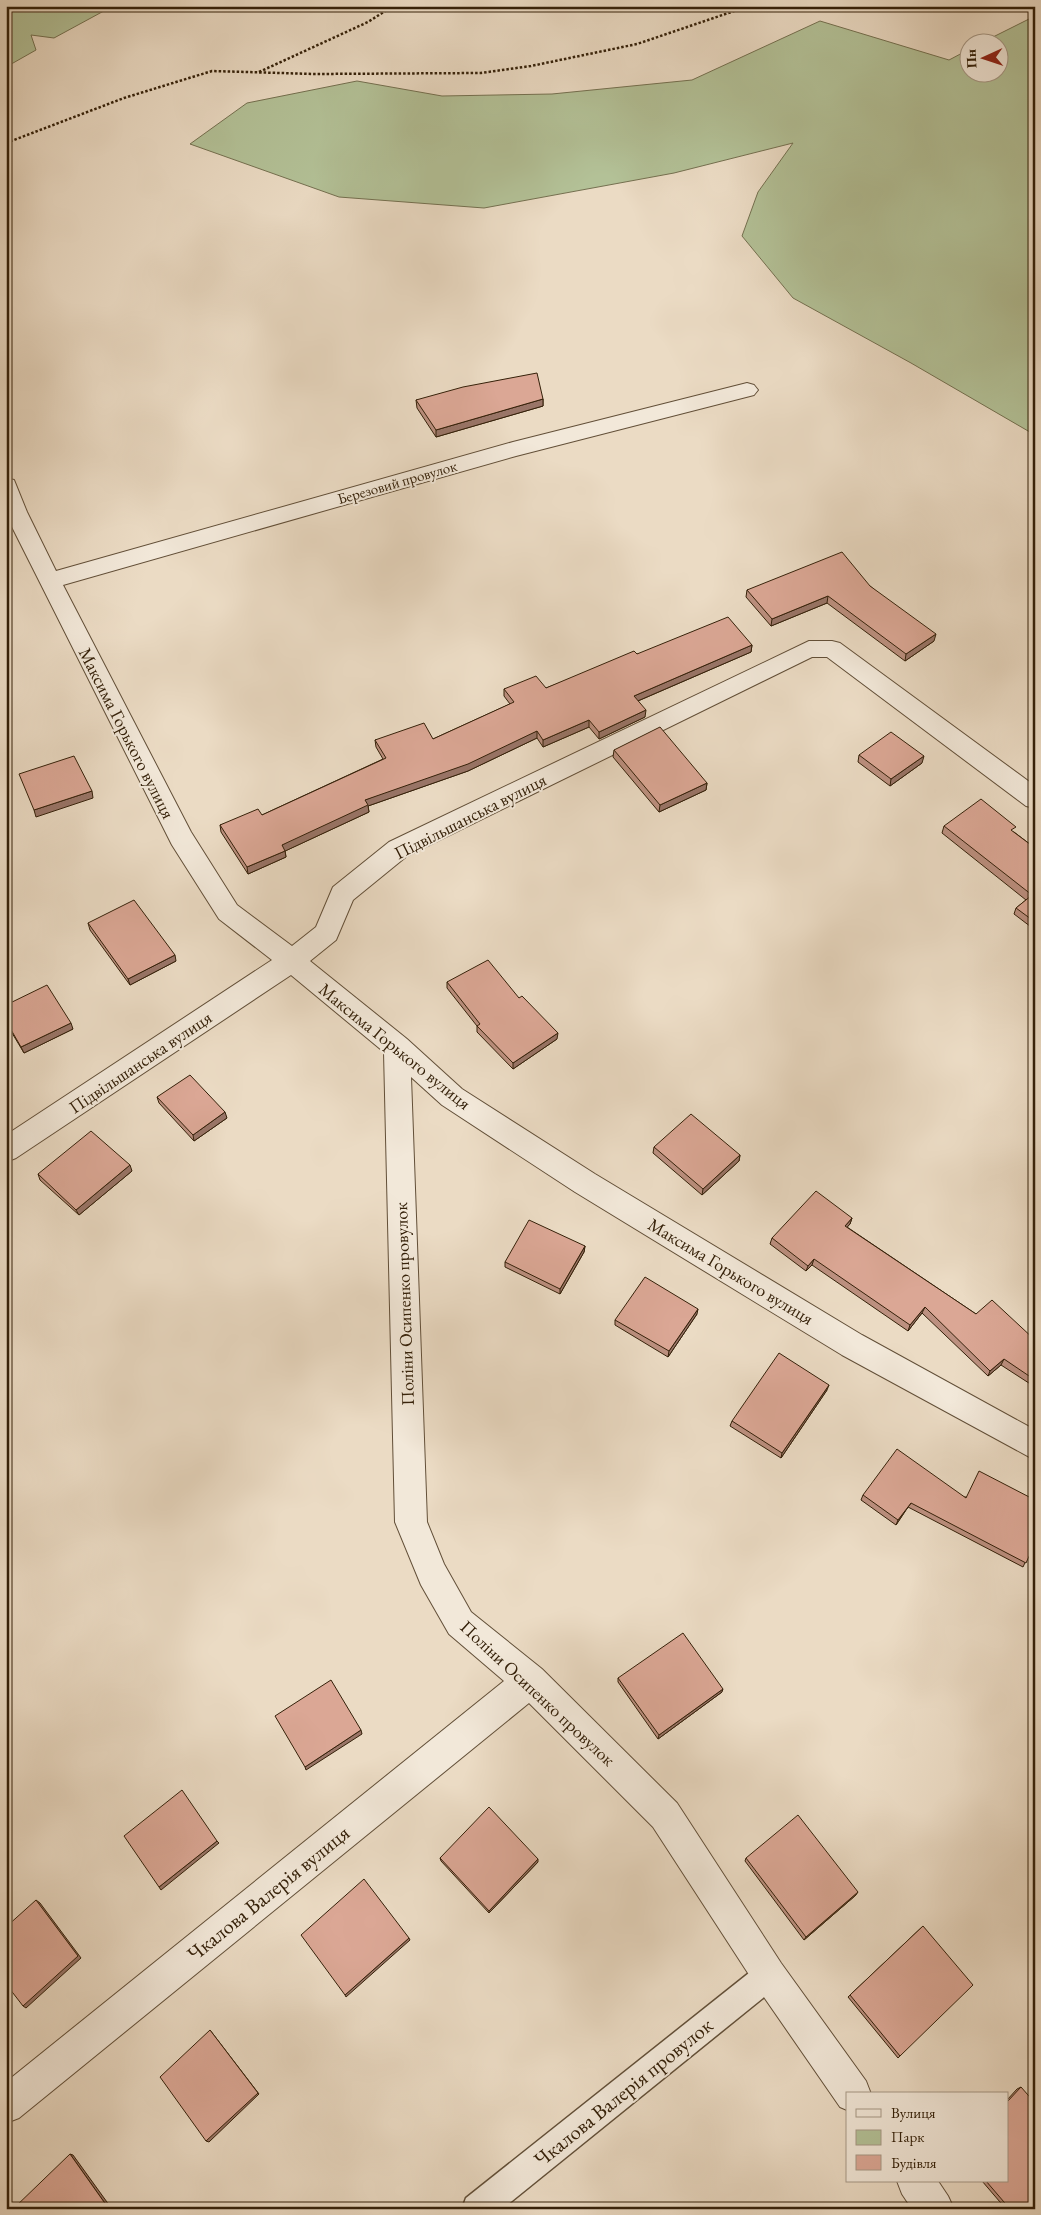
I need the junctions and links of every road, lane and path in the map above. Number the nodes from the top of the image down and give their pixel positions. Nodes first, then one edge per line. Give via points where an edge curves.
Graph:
1 (393, 6) edge
2 (749, 6) edge
3 (258, 72) junction
4 (6, 143) edge
5 (747, 390) dead end
6 (6, 485) edge
7 (11, 514) edge
8 (50, 581) junction
9 (1035, 799) edge
10 (292, 961) junction
11 (397, 1047) junction
12 (6, 1150) edge
13 (1035, 1446) edge
14 (530, 1681) junction
15 (769, 1975) junction
16 (852, 2092) edge
17 (6, 2105) edge
18 (916, 2182) edge
19 (477, 2209) edge
20 (935, 2209) edge

1 - 3 path via 368,22
2 - 3 path via 637,44 481,73
3 - 4 path via 212,71 124,98
5 - 8 street, Березовий провулок via 513,449
6 - 7 street, Максима Горького вулиця
7 - 8 street, Максима Горького вулиця
8 - 10 street, Максима Горького вулиця via 181,838 228,912
9 - 10 street, Підвільшанська вулиця via 832,649 809,650 398,849 342,894 327,933
10 - 11 street, Максима Горького вулиця
10 - 12 street, Підвільшанська вулиця
11 - 13 street, Максима Горького вулиця via 452,1097 585,1183 852,1345
11 - 14 street, Поліни Осипенко провулок via 411,1522 432,1574 460,1623
14 - 15 street, Поліни Осипенко провулок via 665,1815
14 - 17 street, Чкалова Валерія вулиця
15 - 16 street, Поліни Осипенко провулок
15 - 19 lane, Чкалова Валерія провулок
18 - 20 street

